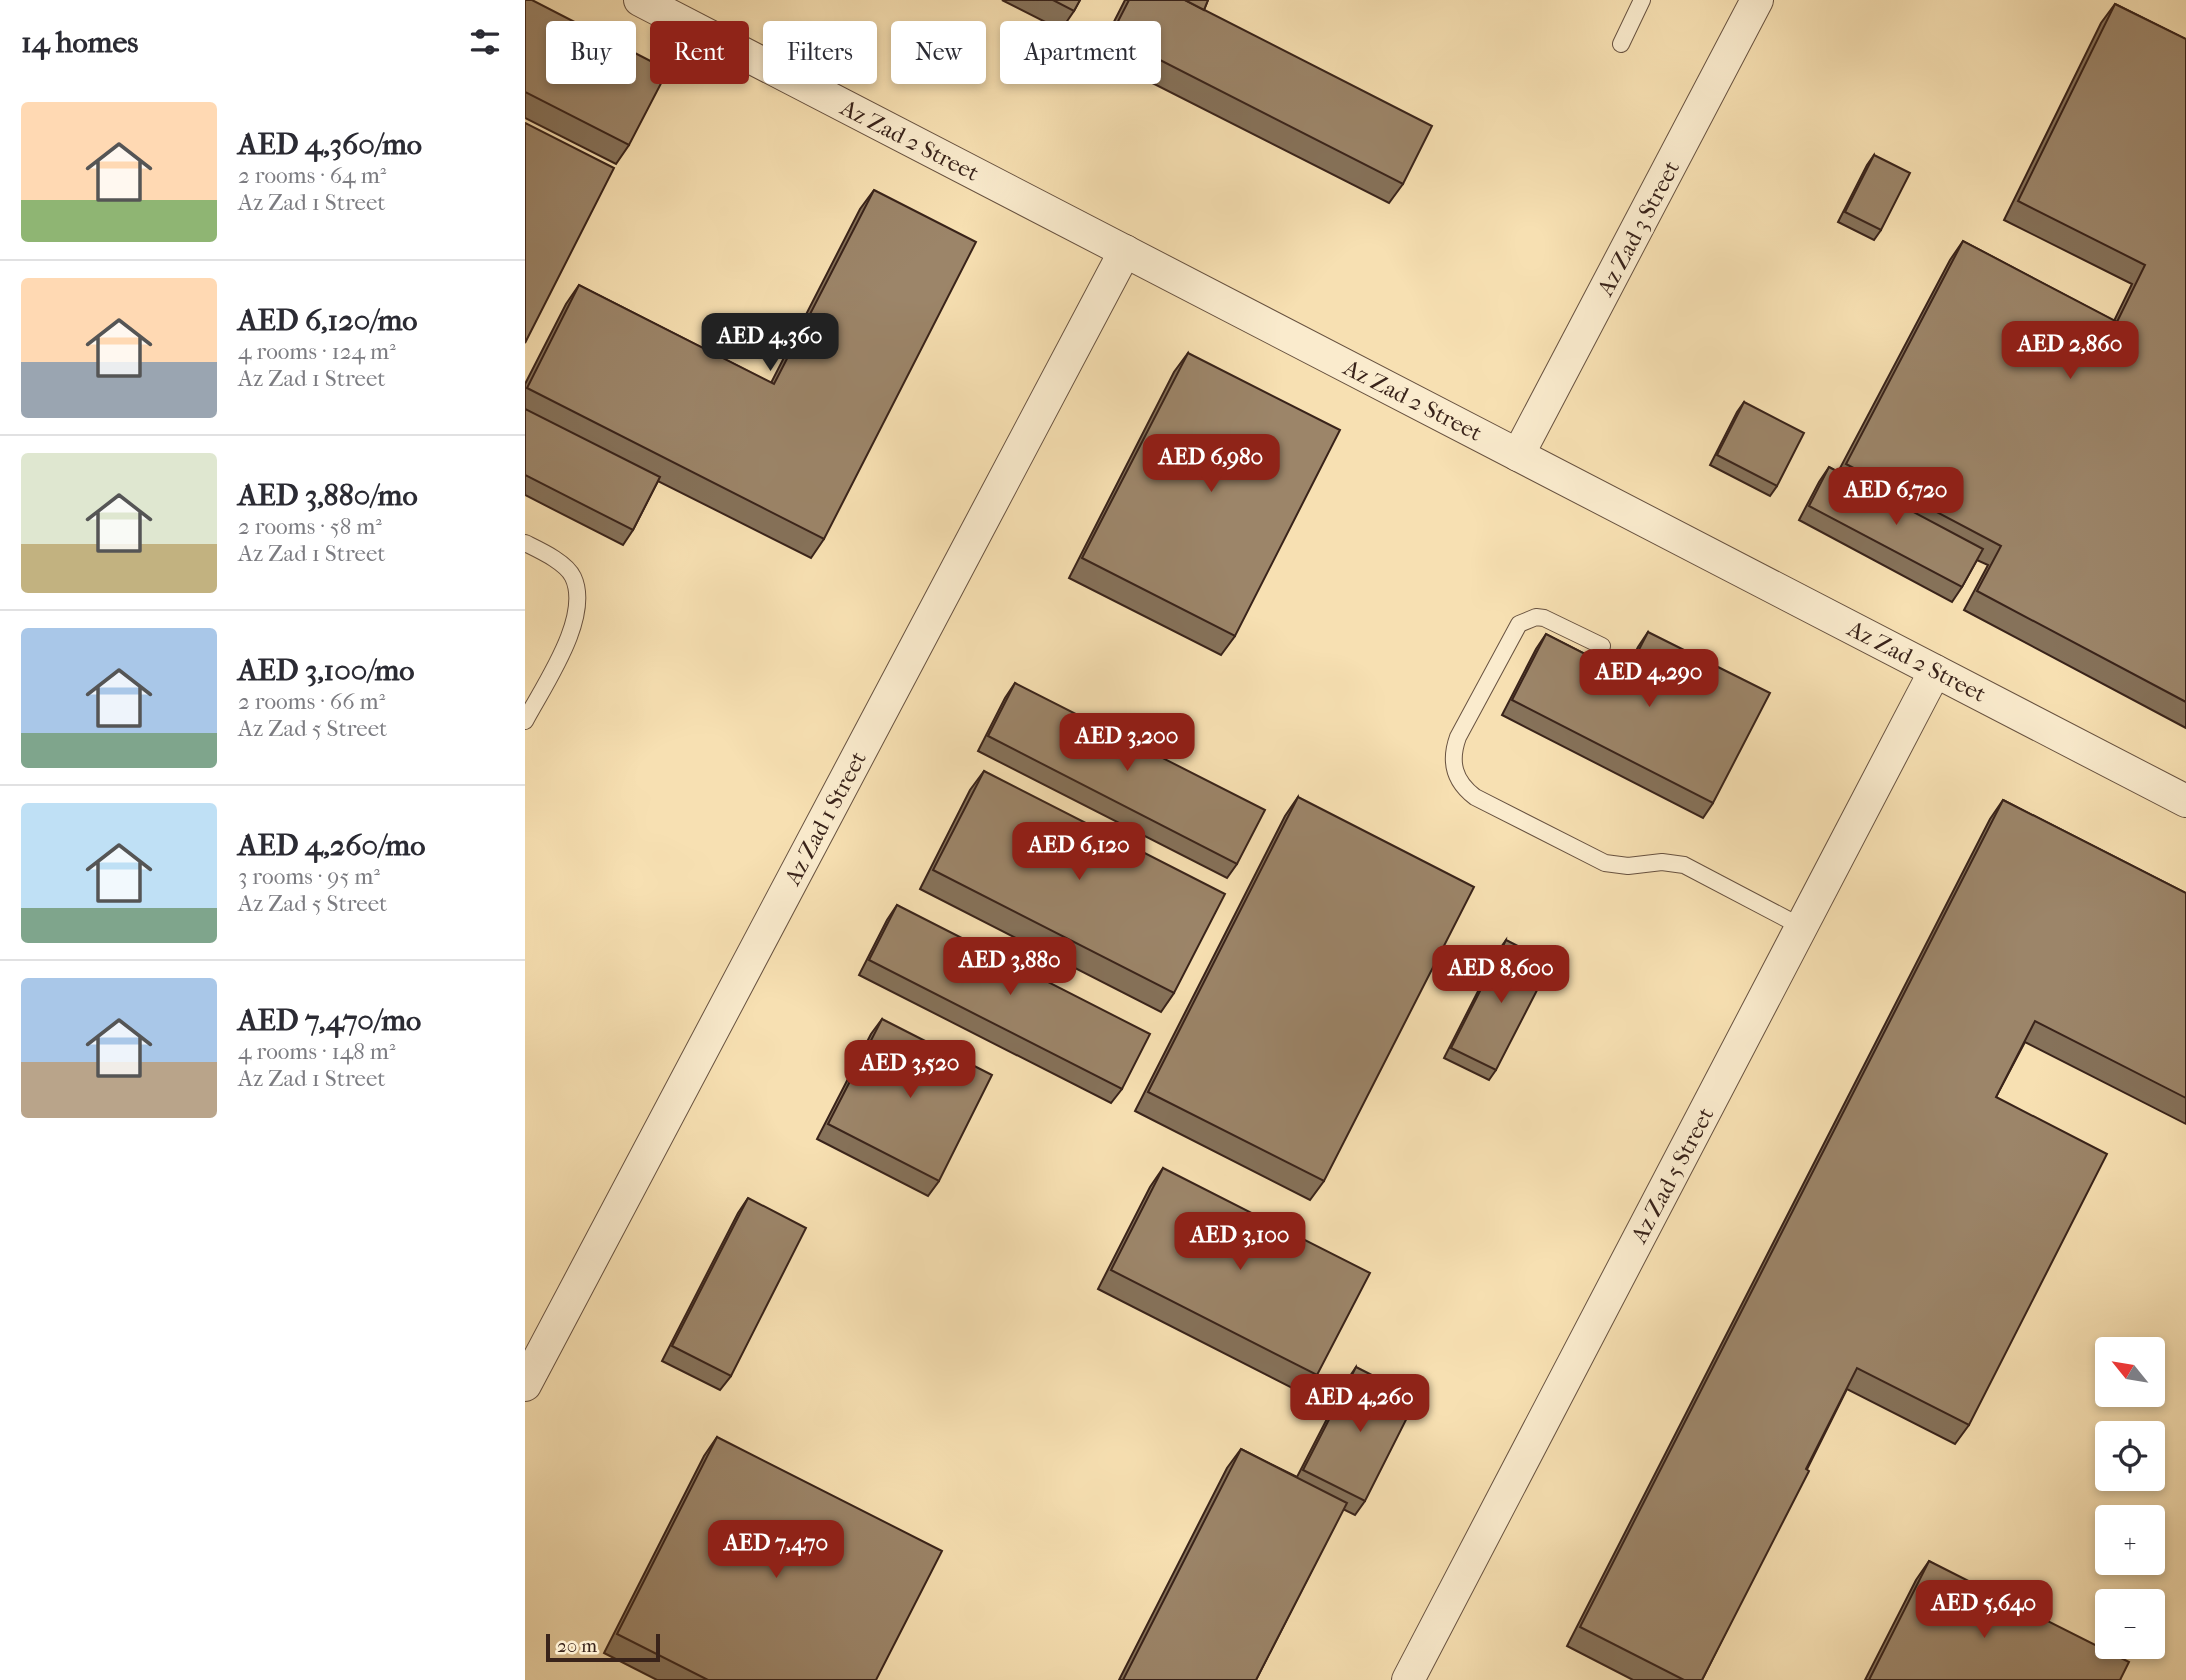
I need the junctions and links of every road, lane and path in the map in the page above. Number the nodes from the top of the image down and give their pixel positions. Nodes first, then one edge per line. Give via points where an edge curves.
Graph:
1 (641, 0) edge
2 (1642, 0) edge
3 (1757, 0) edge
4 (1621, 44) dead end
5 (1125, 251) junction
6 (1518, 455) junction
7 (525, 543) edge
8 (1602, 646) dead end
9 (1935, 671) junction
10 (525, 721) edge
11 (2186, 801) edge
12 (1802, 927) junction
13 (525, 1385) edge
14 (1408, 1680) edge

1 - 5 street, Az Zad 2 Street
2 - 4 lane
3 - 6 street, Az Zad 3 Street
5 - 6 street, Az Zad 2 Street
5 - 13 street, Az Zad 1 Street
6 - 9 street, Az Zad 2 Street
7 - 10 lane via 551,556 572,575 579,600 572,631
8 - 12 lane via 1544,618 1520,624 1458,737 1453,764 1464,789 1594,859 1616,866 1684,865
9 - 11 street, Az Zad 2 Street
9 - 12 street, Az Zad 5 Street
12 - 14 street, Az Zad 5 Street

